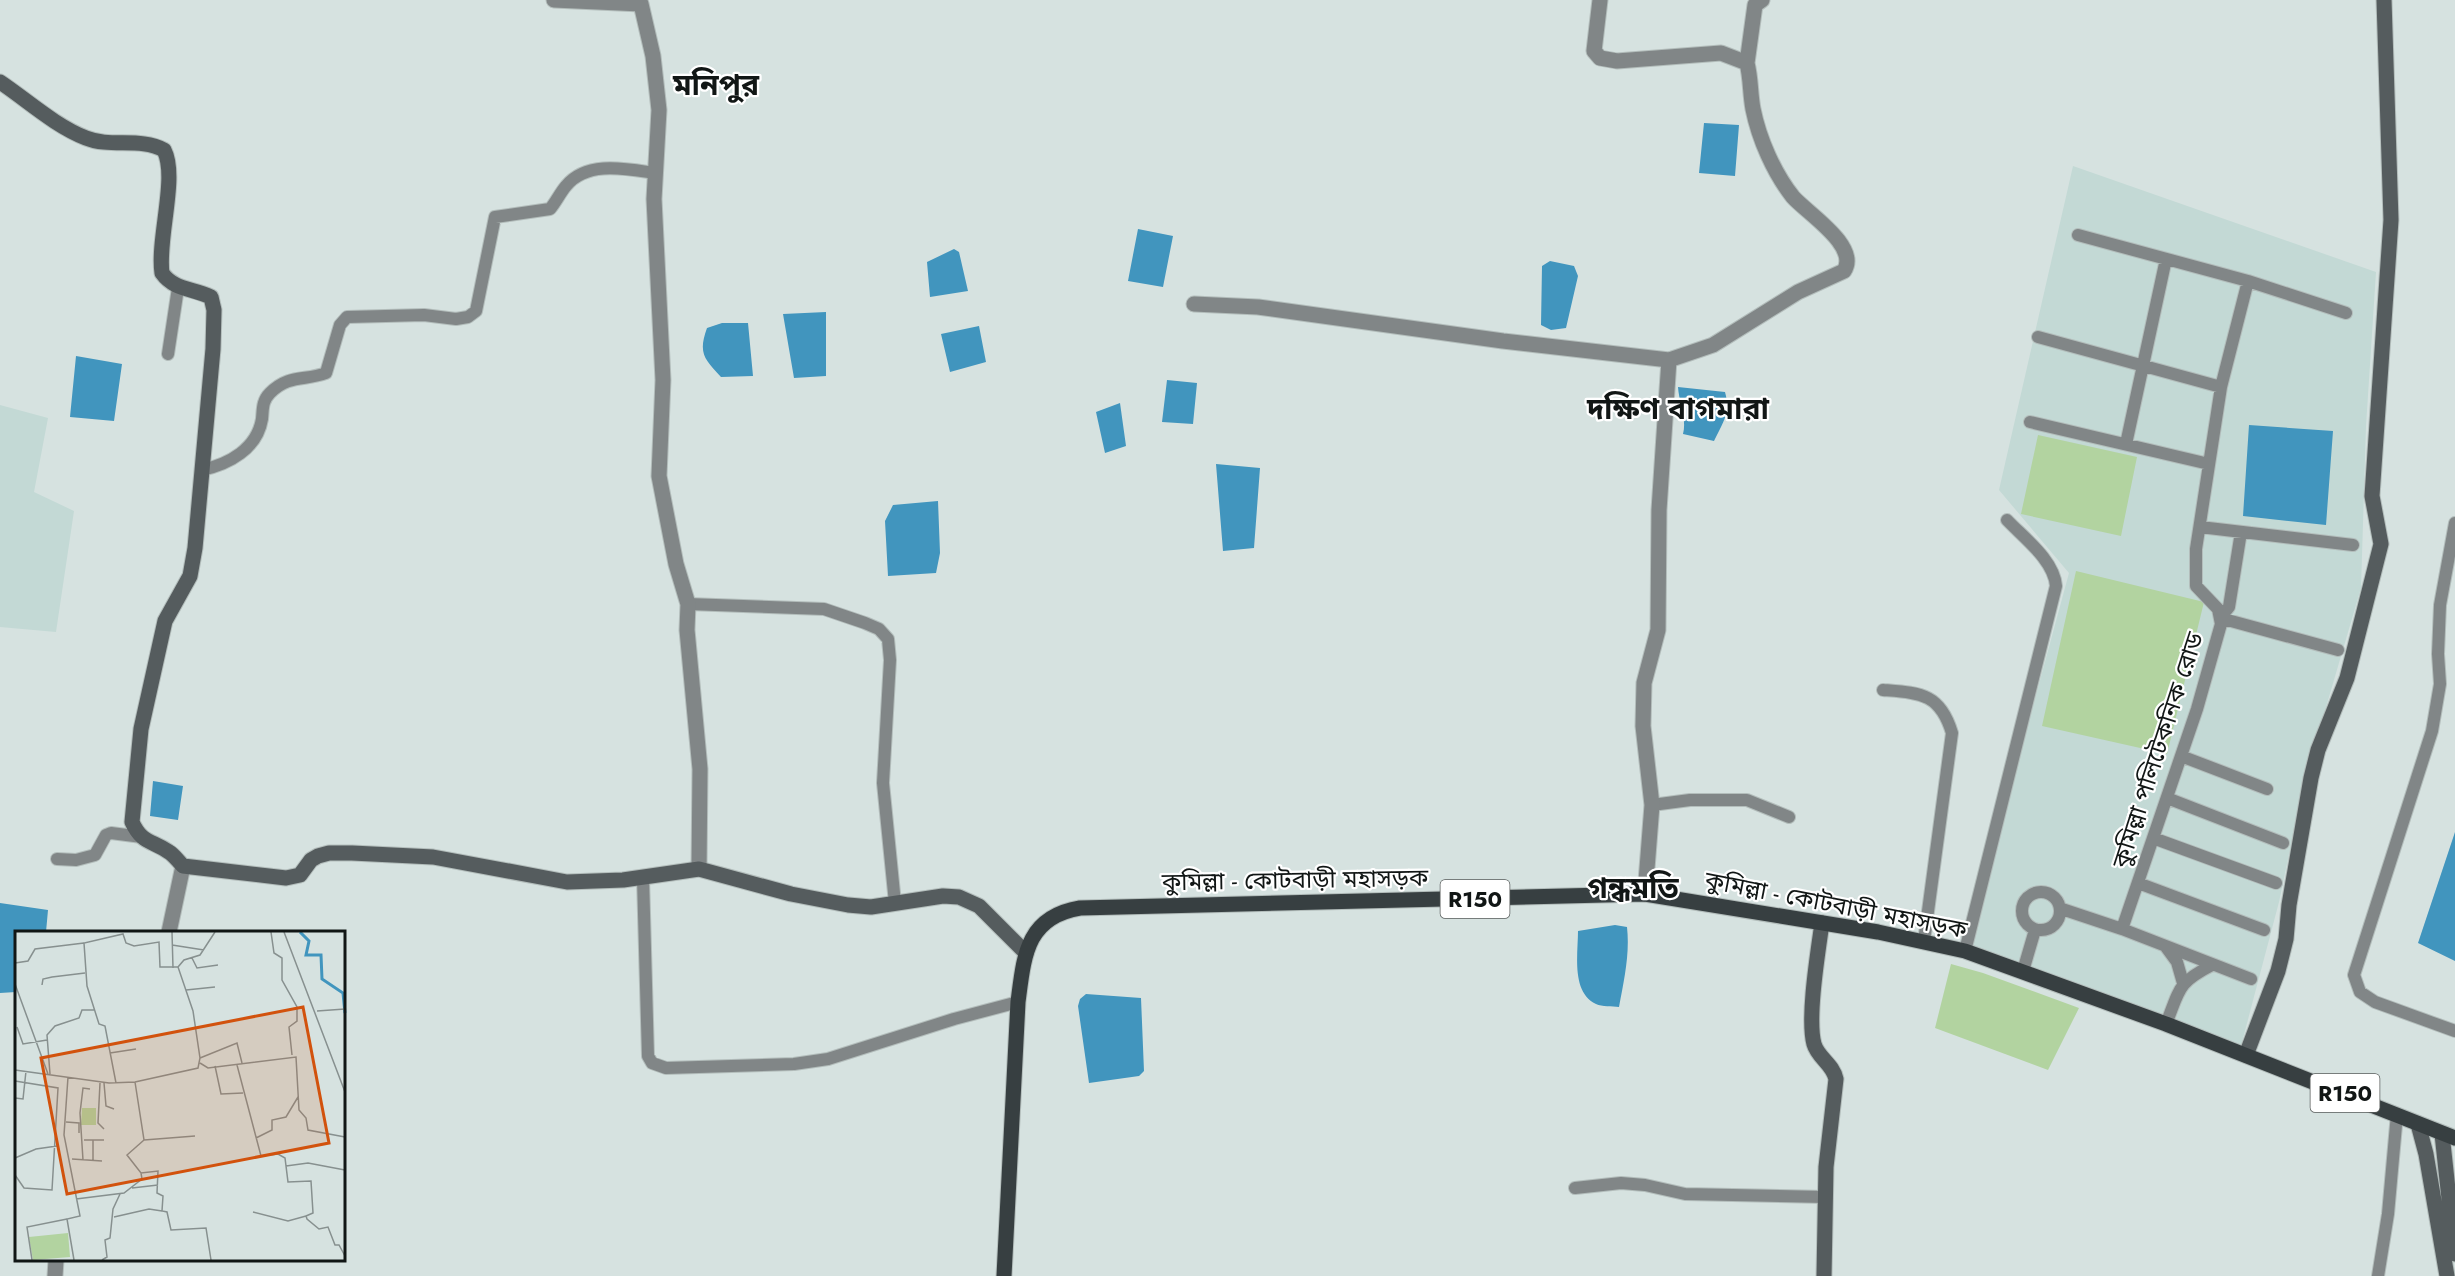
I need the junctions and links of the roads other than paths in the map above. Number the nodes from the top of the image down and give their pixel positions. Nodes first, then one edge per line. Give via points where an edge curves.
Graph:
1 (554, 0) edge
2 (1600, 0) edge
3 (2384, 0) edge
4 (1757, 2) edge
5 (1747, 63) junction
6 (0, 82) edge
7 (655, 173) junction
8 (2078, 235) dead end
9 (2166, 260) junction
10 (2248, 281) junction
11 (178, 288) junction
12 (1194, 304) dead end
13 (2346, 313) dead end
14 (2038, 337) dead end
15 (168, 354) dead end
16 (1669, 360) junction
17 (2221, 387) junction
18 (2030, 422) dead end
19 (2126, 444) junction
20 (2209, 464) junction
21 (202, 470) junction
22 (2007, 520) dead end
23 (2455, 523) edge
24 (2200, 527) junction
25 (2241, 532) junction
26 (2353, 545) dead end
27 (688, 604) junction
28 (2220, 618) junction
29 (2338, 650) dead end
30 (1883, 690) dead end
31 (2181, 756) junction
32 (2267, 789) dead end
33 (2167, 798) junction
34 (1652, 805) junction
35 (1789, 817) dead end
36 (142, 837) junction
37 (2153, 838) junction
38 (2283, 843) dead end
39 (57, 859) dead end
40 (183, 866) junction
41 (699, 869) junction
42 (643, 878) junction
43 (2138, 883) junction
44 (2276, 883) dead end
45 (1645, 894) junction
46 (895, 903) junction
47 (2062, 909) junction
48 (1822, 923) junction
49 (2122, 929) junction
50 (2035, 930) junction
51 (2264, 930) dead end
52 (169, 931) edge
53 (1924, 941) junction
54 (2166, 946) junction
55 (1965, 951) junction
56 (1026, 953) junction
57 (2212, 965) junction
58 (2023, 970) junction
59 (2251, 979) dead end
60 (2183, 983) junction
61 (1018, 1002) junction
62 (2166, 1024) junction
63 (2455, 1031) edge
64 (2246, 1054) junction
65 (2397, 1114) junction
66 (2418, 1124) junction
67 (2449, 1136) edge
68 (1575, 1188) dead end
69 (1825, 1197) junction
70 (2455, 1254) edge
71 (56, 1261) edge
72 (55, 1276) edge
73 (1004, 1276) edge
74 (1824, 1276) edge
75 (2378, 1276) edge
76 (2447, 1276) edge

1 - 7 street via 642,6 659,110
2 - 5 street via 1594,51 1600,58 1617,61 1721,53
3 - 64 main road via 2391,220 2372,496 2381,544 2349,672 2311,778 2278,971
4 - 5 street
5 - 16 street via 1753,109 1771,160 1796,199 1844,247 1847,266 1713,345
6 - 11 main road via 87,138 164,150 168,170 161,264 166,279
7 - 21 street via 606,169 580,173 565,186 550,209 495,217 476,311 456,319 424,315 347,317 340,324 326,373 299,377 271,392 264,400 259,431 252,443 226,462
7 - 27 street via 663,380 659,476
8 - 9 street
9 - 10 street
9 - 19 street
10 - 13 street
10 - 17 street, কুমিল্লা পলিটেকনিক রোড
11 - 15 street
11 - 21 main road via 211,297 214,310
12 - 16 street via 1258,307
14 - 17 street
16 - 34 street via 1659,510 1658,630 1644,683 1642,726
17 - 20 street, কুমিল্লা পলিটেকনিক রোড
18 - 19 street
19 - 20 street
20 - 24 street, কুমিল্লা পলিটেকনিক রোড
21 - 36 main road via 190,576 165,621 141,729 132,822
22 - 55 street via 2050,566 2056,586
23 - 63 street via 2440,605 2440,684 2432,731 2354,975 2360,992 2375,1002
24 - 25 street
24 - 28 street, কুমিল্লা পলিটেকনিক রোড via 2196,586 2218,609
25 - 26 street
25 - 28 street via 2229,607
27 - 41 street via 700,769
27 - 46 street via 824,609 879,629 888,639 883,783
28 - 29 street
28 - 31 street, কুমিল্লা পলিটেকনিক রোড
30 - 53 street via 1930,699 1946,713 1952,732
31 - 32 street
31 - 33 street, কুমিল্লা পলিটেকনিক রোড
33 - 37 street, কুমিল্লা পলিটেকনিক রোড
33 - 38 street
34 - 35 street via 1747,800
34 - 45 street
36 - 39 street via 111,833 95,855
36 - 40 main road via 171,853
37 - 43 street, কুমিল্লা পলিটেকনিক রোড
37 - 44 street
40 - 42 main road via 286,878 300,875 318,856 352,853 433,857 567,882
40 - 52 street
41 - 42 main road
41 - 46 main road via 848,906
42 - 61 street via 648,1056 658,1066 794,1064 828,1059 954,1018
43 - 49 street, কুমিল্লা পলিটেকনিক রোড
43 - 51 street
45 - 48 main road, কুমিল্লা - কোটবাড়ী মহাসড়ক / R150
45 - 56 main road, কুমিল্লা - কোটবাড়ী মহাসড়ক / R150 via 1080,908 1050,918 1032,936
46 - 56 main road via 943,896 970,900
47 - 49 street
47 - 50 street via 2051,928
47 - 50 street via 2057,899 2045,891 2033,892 2024,901 2022,911 2024,921
48 - 53 main road, কুমিল্লা - কোটবাড়ী মহাসড়ক / R150
48 - 69 main road via 1813,1041 1836,1079
49 - 54 street
50 - 58 street
53 - 55 main road, কুমিল্লা - কোটবাড়ী মহাসড়ক / R150
54 - 57 street
54 - 60 street via 2177,962
55 - 58 main road, কুমিল্লা - কোটবাড়ী মহাসড়ক / R150
56 - 61 main road, কুমিল্লা - কোটবাড়ী মহাসড়ক / R150
57 - 59 street
57 - 60 street via 2188,976
58 - 62 main road, কুমিল্লা - কোটবাড়ী মহাসড়ক / R150
60 - 62 street
61 - 73 main road, কুমিল্লা - কোটবাড়ী মহাসড়ক / R150
62 - 64 main road, কুমিল্লা - কোটবাড়ী মহাসড়ক / R150
64 - 65 main road, R150
65 - 66 main road, R150
65 - 75 street
66 - 67 main road, R150
66 - 76 main road
67 - 70 main road
68 - 69 street via 1621,1184 1685,1194
69 - 74 main road
71 - 72 street

